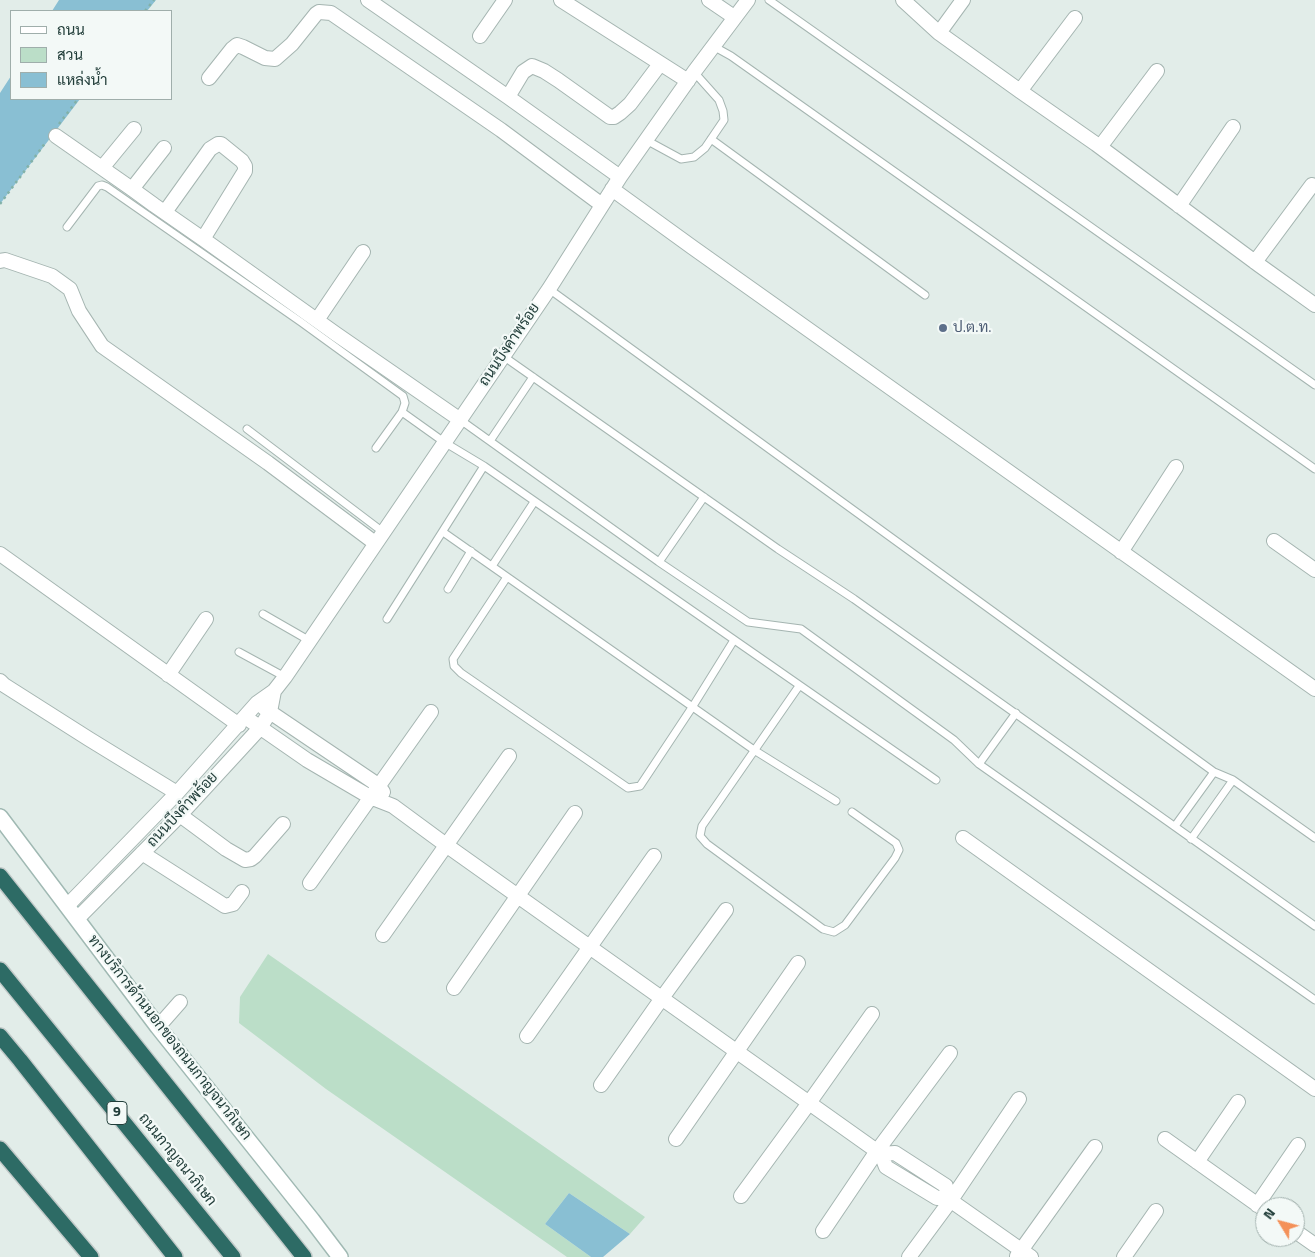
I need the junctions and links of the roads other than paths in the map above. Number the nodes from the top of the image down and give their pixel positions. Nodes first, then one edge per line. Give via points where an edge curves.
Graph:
1 (368, 0) edge
2 (505, 0) edge
3 (561, 0) edge
4 (709, 0) edge
5 (748, 0) edge
6 (769, 0) edge
7 (903, 0) edge
8 (963, 0) edge
9 (734, 17) junction
10 (1075, 18) dead end
11 (939, 33) junction
12 (480, 36) dead end
13 (713, 46) junction
14 (660, 64) junction
15 (1157, 71) dead end
16 (691, 76) junction
17 (209, 78) dead end
18 (1020, 91) junction
19 (508, 97) junction
20 (1233, 127) dead end
21 (134, 129) dead end
22 (54, 134) road end
23 (711, 139) junction
24 (646, 140) junction
25 (1100, 147) junction
26 (164, 148) dead end
27 (102, 168) junction
28 (620, 177) junction
29 (1312, 185) dead end
30 (132, 188) junction
31 (612, 189) junction
32 (602, 205) junction
33 (1179, 206) junction
34 (165, 212) junction
35 (67, 227) dead end
36 (203, 239) junction
37 (363, 252) dead end
38 (0, 261) edge
39 (1255, 262) junction
40 (549, 289) junction
41 (925, 295) dead end
42 (1315, 305) edge
43 (317, 320) junction
44 (503, 356) junction
45 (534, 377) junction
46 (1315, 384) edge
47 (402, 412) junction
48 (460, 419) junction
49 (247, 429) dead end
50 (490, 441) junction
51 (444, 442) junction
52 (376, 448) dead end
53 (484, 466) junction
54 (1176, 468) dead end
55 (1315, 468) edge
56 (704, 497) junction
57 (534, 502) junction
58 (443, 532) junction
59 (379, 538) junction
60 (1274, 541) dead end
61 (471, 551) junction
62 (1121, 552) junction
63 (0, 554) edge
64 (659, 562) junction
65 (492, 566) junction
66 (1315, 570) edge
67 (508, 577) junction
68 (448, 589) dead end
69 (263, 614) dead end
70 (206, 619) dead end
71 (386, 619) dead end
72 (310, 640) junction
73 (734, 640) junction
74 (238, 652) dead end
75 (168, 675) junction
76 (285, 677) junction
77 (0, 681) edge
78 (799, 686) junction
79 (1315, 689) edge
80 (274, 691) junction
81 (257, 703) junction
82 (693, 706) junction
83 (270, 712) junction
84 (431, 712) dead end
85 (1016, 713) junction
86 (242, 721) junction
87 (260, 728) junction
88 (317, 745) junction
89 (754, 750) junction
90 (509, 756) dead end
91 (307, 760) junction
92 (979, 764) junction
93 (1214, 772) junction
94 (936, 780) dead end
95 (1233, 780) junction
96 (374, 791) junction
97 (177, 793) junction
98 (836, 801) dead end
99 (852, 812) dead end
100 (575, 813) dead end
101 (180, 815) junction
102 (0, 817) edge
103 (283, 824) dead end
104 (1175, 826) junction
105 (963, 838) dead end
106 (1315, 838) edge
107 (1192, 839) junction
108 (446, 845) junction
109 (142, 853) junction
110 (654, 856) dead end
111 (0, 876) edge
112 (310, 883) dead end
113 (242, 892) dead end
114 (518, 896) junction
115 (67, 906) junction
116 (726, 910) dead end
117 (77, 919) junction
118 (1315, 926) edge
119 (383, 935) dead end
120 (590, 947) junction
121 (798, 963) dead end
122 (0, 970) edge
123 (454, 988) dead end
124 (662, 998) junction
125 (1315, 1000) edge
126 (180, 1002) dead end
127 (872, 1014) dead end
128 (158, 1027) junction
129 (0, 1036) edge
130 (527, 1036) dead end
131 (736, 1051) junction
132 (950, 1052) dead end
133 (601, 1085) dead end
134 (1315, 1089) edge
135 (1019, 1099) dead end
136 (1238, 1102) dead end
137 (810, 1103) junction
138 (676, 1138) dead end
139 (1165, 1139) dead end
140 (1298, 1145) dead end
141 (1095, 1147) dead end
142 (0, 1149) edge
143 (879, 1152) junction
144 (1197, 1162) junction
145 (741, 1196) dead end
146 (1267, 1197) edge
147 (949, 1199) junction
148 (1255, 1203) edge
149 (1156, 1211) dead end
150 (824, 1230) dead end
151 (1023, 1255) edge
152 (91, 1257) edge
153 (175, 1257) edge
154 (233, 1257) edge
155 (304, 1257) edge
156 (340, 1257) edge
157 (908, 1257) edge
158 (1124, 1257) edge

1 - 19 street
2 - 12 street
3 - 14 street
4 - 9 street
5 - 9 street, ถนนบึงคำพร้อย
6 - 46 lane
7 - 11 street
8 - 11 street
9 - 13 street, ถนนบึงคำพร้อย
10 - 18 street
11 - 18 street
13 - 16 street, ถนนบึงคำพร้อย
13 - 55 lane
14 - 16 street
14 - 19 street via 630,104 610,117 558,80 532,66 523,72
15 - 25 street
16 - 23 lane via 719,100 724,111 724,120
16 - 24 street, ถนนบึงคำพร้อย
17 - 32 street via 237,45 274,59 292,44 316,14 331,13 502,130
18 - 25 street
19 - 28 street
20 - 33 street
21 - 27 street
22 - 27 street
23 - 24 lane via 694,157 681,159
23 - 41 lane
24 - 28 street, ถนนบึงคำพร้อย
25 - 33 street
26 - 30 street
27 - 30 street
28 - 31 street, ถนนบึงคำพร้อย
29 - 39 street
30 - 34 street
31 - 32 street, ถนนบึงคำพร้อย
31 - 62 street
32 - 40 street, ถนนบึงคำพร้อย
33 - 39 street
34 - 36 street
34 - 36 street via 210,149 221,144 242,161 245,171
35 - 47 lane via 98,186 107,187 403,396
36 - 43 street
37 - 43 street
38 - 59 street via 52,276 70,289 79,311 102,346
39 - 42 street
40 - 44 street, ถนนบึงคำพร้อย
40 - 93 lane
43 - 48 street
44 - 45 lane
44 - 48 street, ถนนบึงคำพร้อย
45 - 50 lane
45 - 56 lane
47 - 51 lane
47 - 52 lane
48 - 50 lane
48 - 51 street, ถนนบึงคำพร้อย
49 - 59 lane
50 - 64 lane
51 - 53 lane
51 - 59 street, ถนนบึงคำพร้อย
53 - 57 lane
53 - 58 lane
54 - 62 street
56 - 64 lane
56 - 85 lane
57 - 65 lane
57 - 73 lane
58 - 61 lane
58 - 71 lane
59 - 72 street, ถนนบึงคำพร้อย
60 - 66 street
61 - 65 lane
61 - 68 lane
62 - 79 street
63 - 75 street
64 - 92 lane via 748,622 801,629 954,740
65 - 67 lane
67 - 82 lane
67 - 82 lane via 453,659 454,666 461,673 628,788 640,786
69 - 72 lane
70 - 75 street
72 - 76 street, ถนนบึงคำพร้อย
73 - 78 lane
73 - 82 lane
74 - 76 lane
75 - 86 street
76 - 80 street, ถนนบึงคำพร้อย
77 - 97 street
78 - 89 lane
78 - 94 lane
80 - 81 street, ถนนบึงคำพร้อย
80 - 83 street, ถนนบึงคำพร้อย
81 - 83 street
81 - 86 street, ถนนบึงคำพร้อย
82 - 89 lane
83 - 87 street, ถนนบึงคำพร้อย
83 - 88 street
84 - 96 street
85 - 92 lane
85 - 104 lane
86 - 87 street
86 - 97 street, ถนนบึงคำพร้อย
87 - 91 street
87 - 101 street, ถนนบึงคำพร้อย
88 - 91 street
88 - 96 street
89 - 98 lane
89 - 99 lane via 702,826 700,836 823,929 834,932 846,925 899,850 896,843
90 - 108 street
91 - 96 street
92 - 125 lane
93 - 95 lane
93 - 104 lane
95 - 106 lane
95 - 107 lane
96 - 108 street
96 - 112 street
97 - 115 street, ถนนบึงคำพร้อย
100 - 114 street
101 - 103 street via 245,860 255,856
101 - 109 street, ถนนบึงคำพร้อย
102 - 115 main road, ทางบริการด้านนอกของถนนกาญจนาภิเษก
104 - 107 lane
105 - 134 street
107 - 118 lane
108 - 114 street
108 - 119 street
109 - 113 street via 224,906 233,904
109 - 117 street, ถนนบึงคำพร้อย
110 - 120 street
111 - 155 highway
114 - 120 street
114 - 123 street
115 - 117 main road, ทางบริการด้านนอกของถนนกาญจนาภิเษก
116 - 124 street
117 - 128 main road, ทางบริการด้านนอกของถนนกาญจนาภิเษก
120 - 124 street
120 - 130 street
121 - 131 street
122 - 154 highway, ถนนกาญจนาภิเษก / 9
124 - 131 street
124 - 133 street
126 - 128 street
127 - 137 street
128 - 156 main road, ทางบริการด้านนอกของถนนกาญจนาภิเษก
129 - 153 highway
131 - 137 street
131 - 138 street
132 - 143 street
135 - 147 street
136 - 144 street
137 - 143 street
137 - 145 street
139 - 144 street
140 - 146 street
141 - 151 street
142 - 152 highway
143 - 147 street via 895,1153 946,1186
143 - 150 street
144 - 148 street
147 - 151 street
147 - 157 street
149 - 158 street

